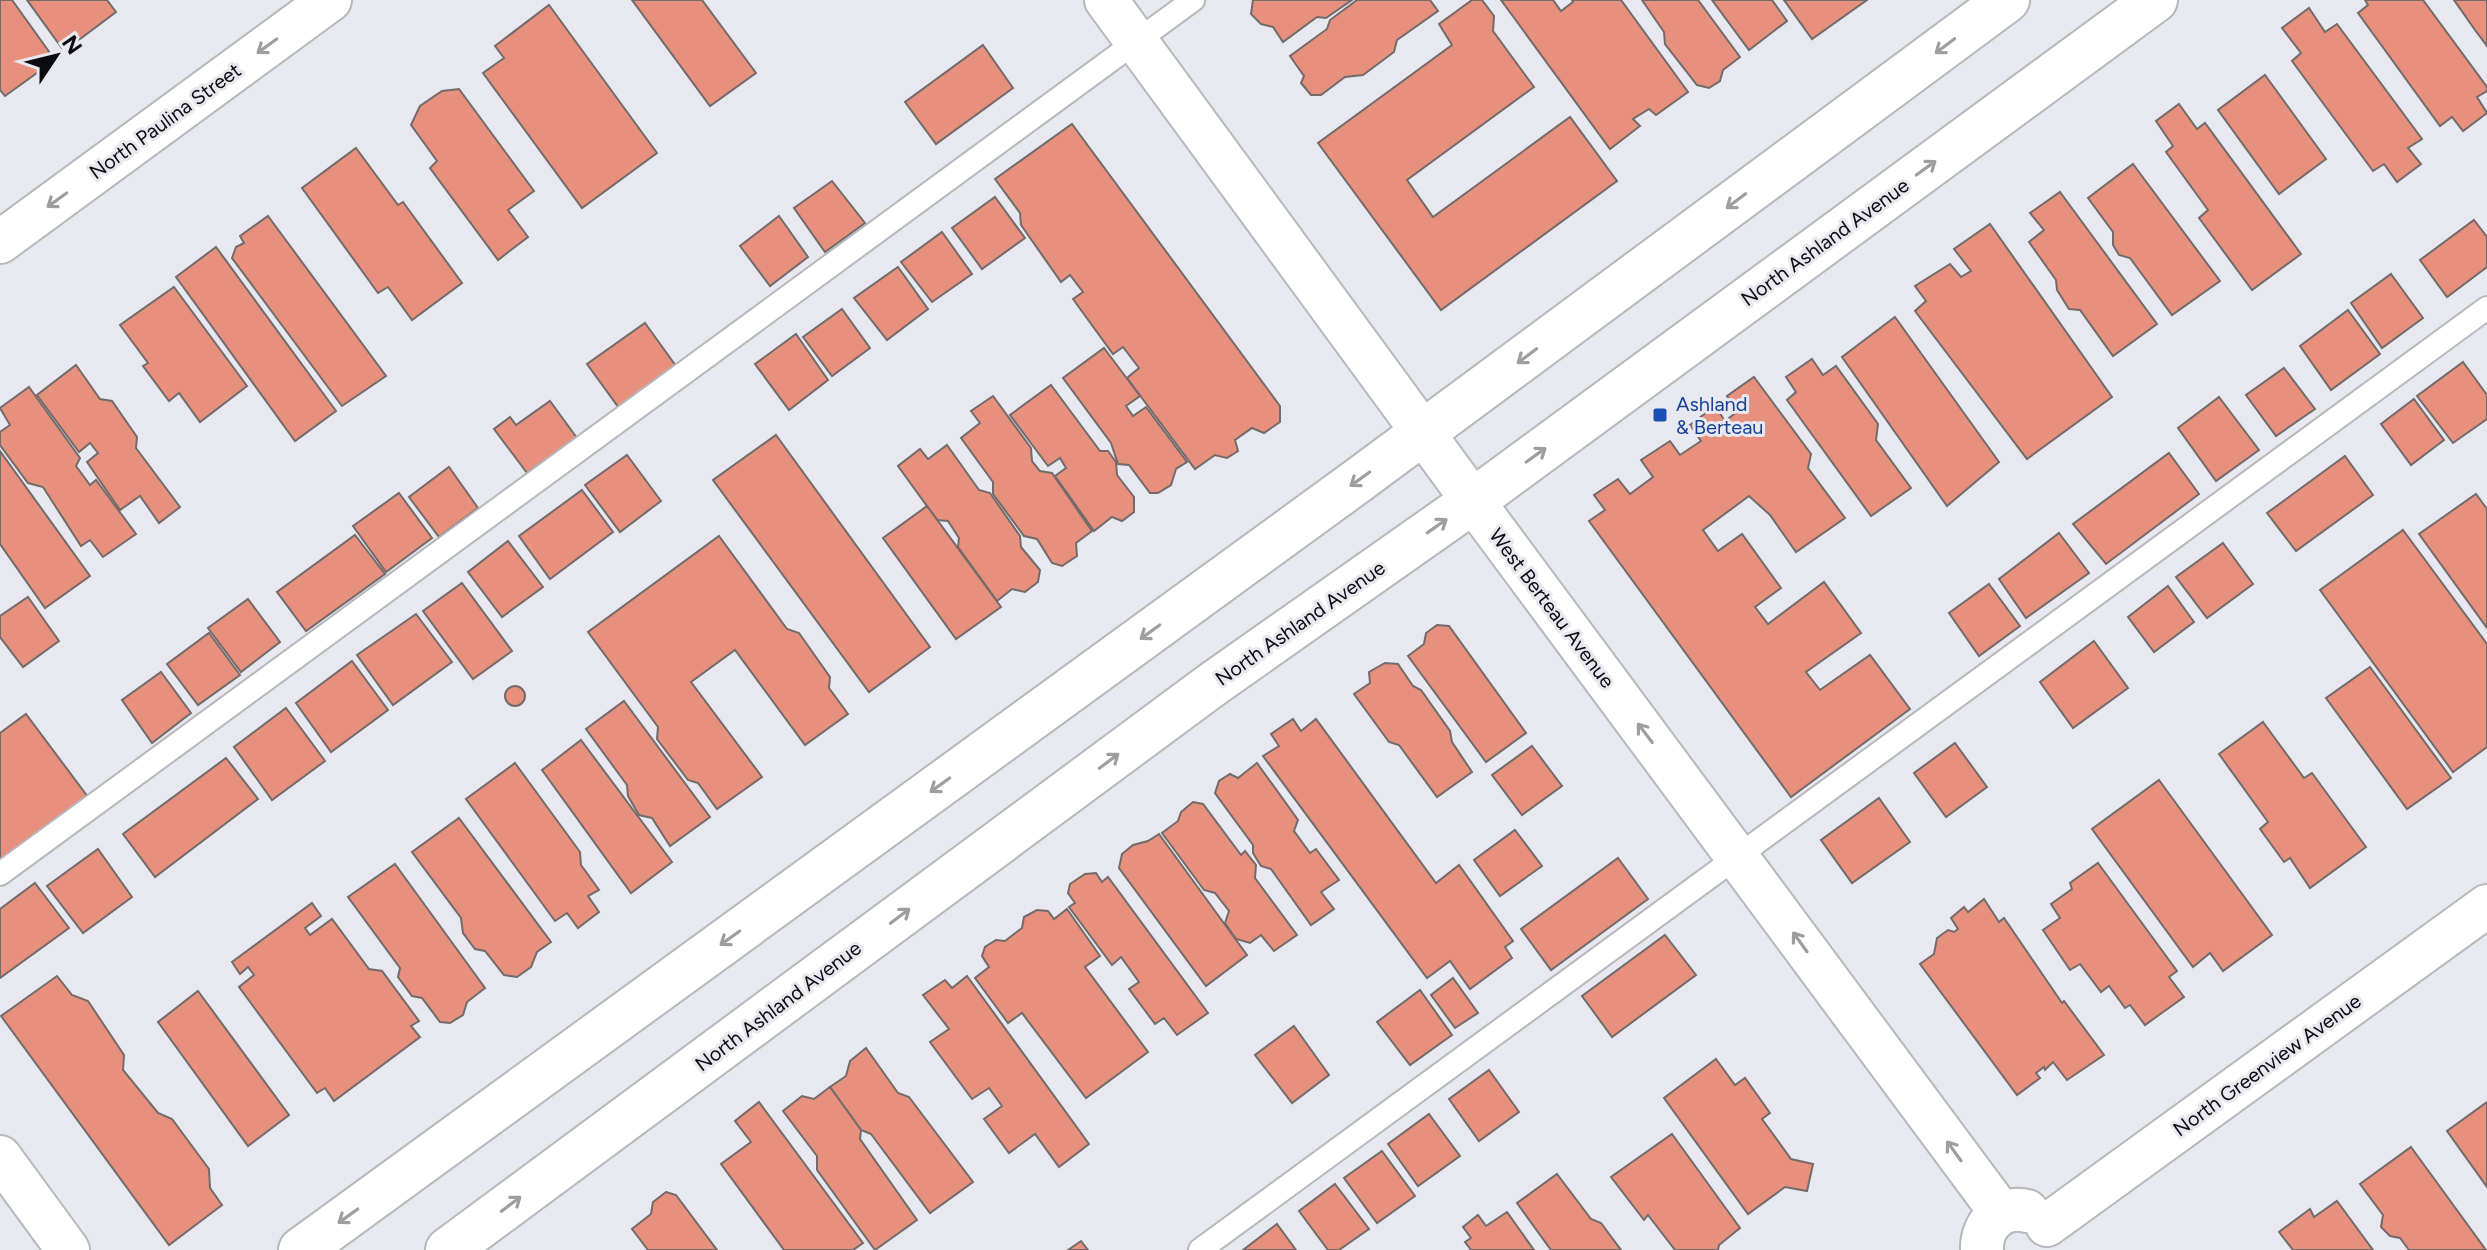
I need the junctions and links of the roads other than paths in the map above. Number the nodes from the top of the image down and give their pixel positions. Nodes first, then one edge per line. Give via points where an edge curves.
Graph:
1 (330, 0) edge
2 (1106, 0) edge
3 (1193, 0) edge
4 (2007, 0) edge
5 (2155, 0) edge
6 (1137, 42) junction
7 (0, 242) edge
8 (2487, 308) edge
9 (1423, 433) junction
10 (1473, 501) junction
11 (1738, 858) junction
12 (0, 874) edge
13 (2487, 906) edge
14 (0, 1157) edge
15 (2001, 1213) junction
16 (2050, 1237) edge
17 (68, 1250) edge
18 (301, 1250) edge
19 (448, 1250) edge
20 (1200, 1250) edge
21 (1982, 1250) edge

1 -> 7 street, North Paulina Street
2 - 6 street, West Berteau Avenue
3 - 6 lane
4 -> 9 main road
10 -> 5 main road, North Ashland Avenue
6 - 9 street, West Berteau Avenue
6 - 12 lane
8 - 11 lane
9 - 10 street, West Berteau Avenue
9 -> 18 main road
11 -> 10 street, West Berteau Avenue
19 -> 10 main road, North Ashland Avenue via 1213,684
15 -> 11 street, West Berteau Avenue
11 - 20 lane
13 - 16 street, North Greenview Avenue
14 - 17 street
15 - 16 street via 2031,1212
15 - 21 street via 1986,1228

